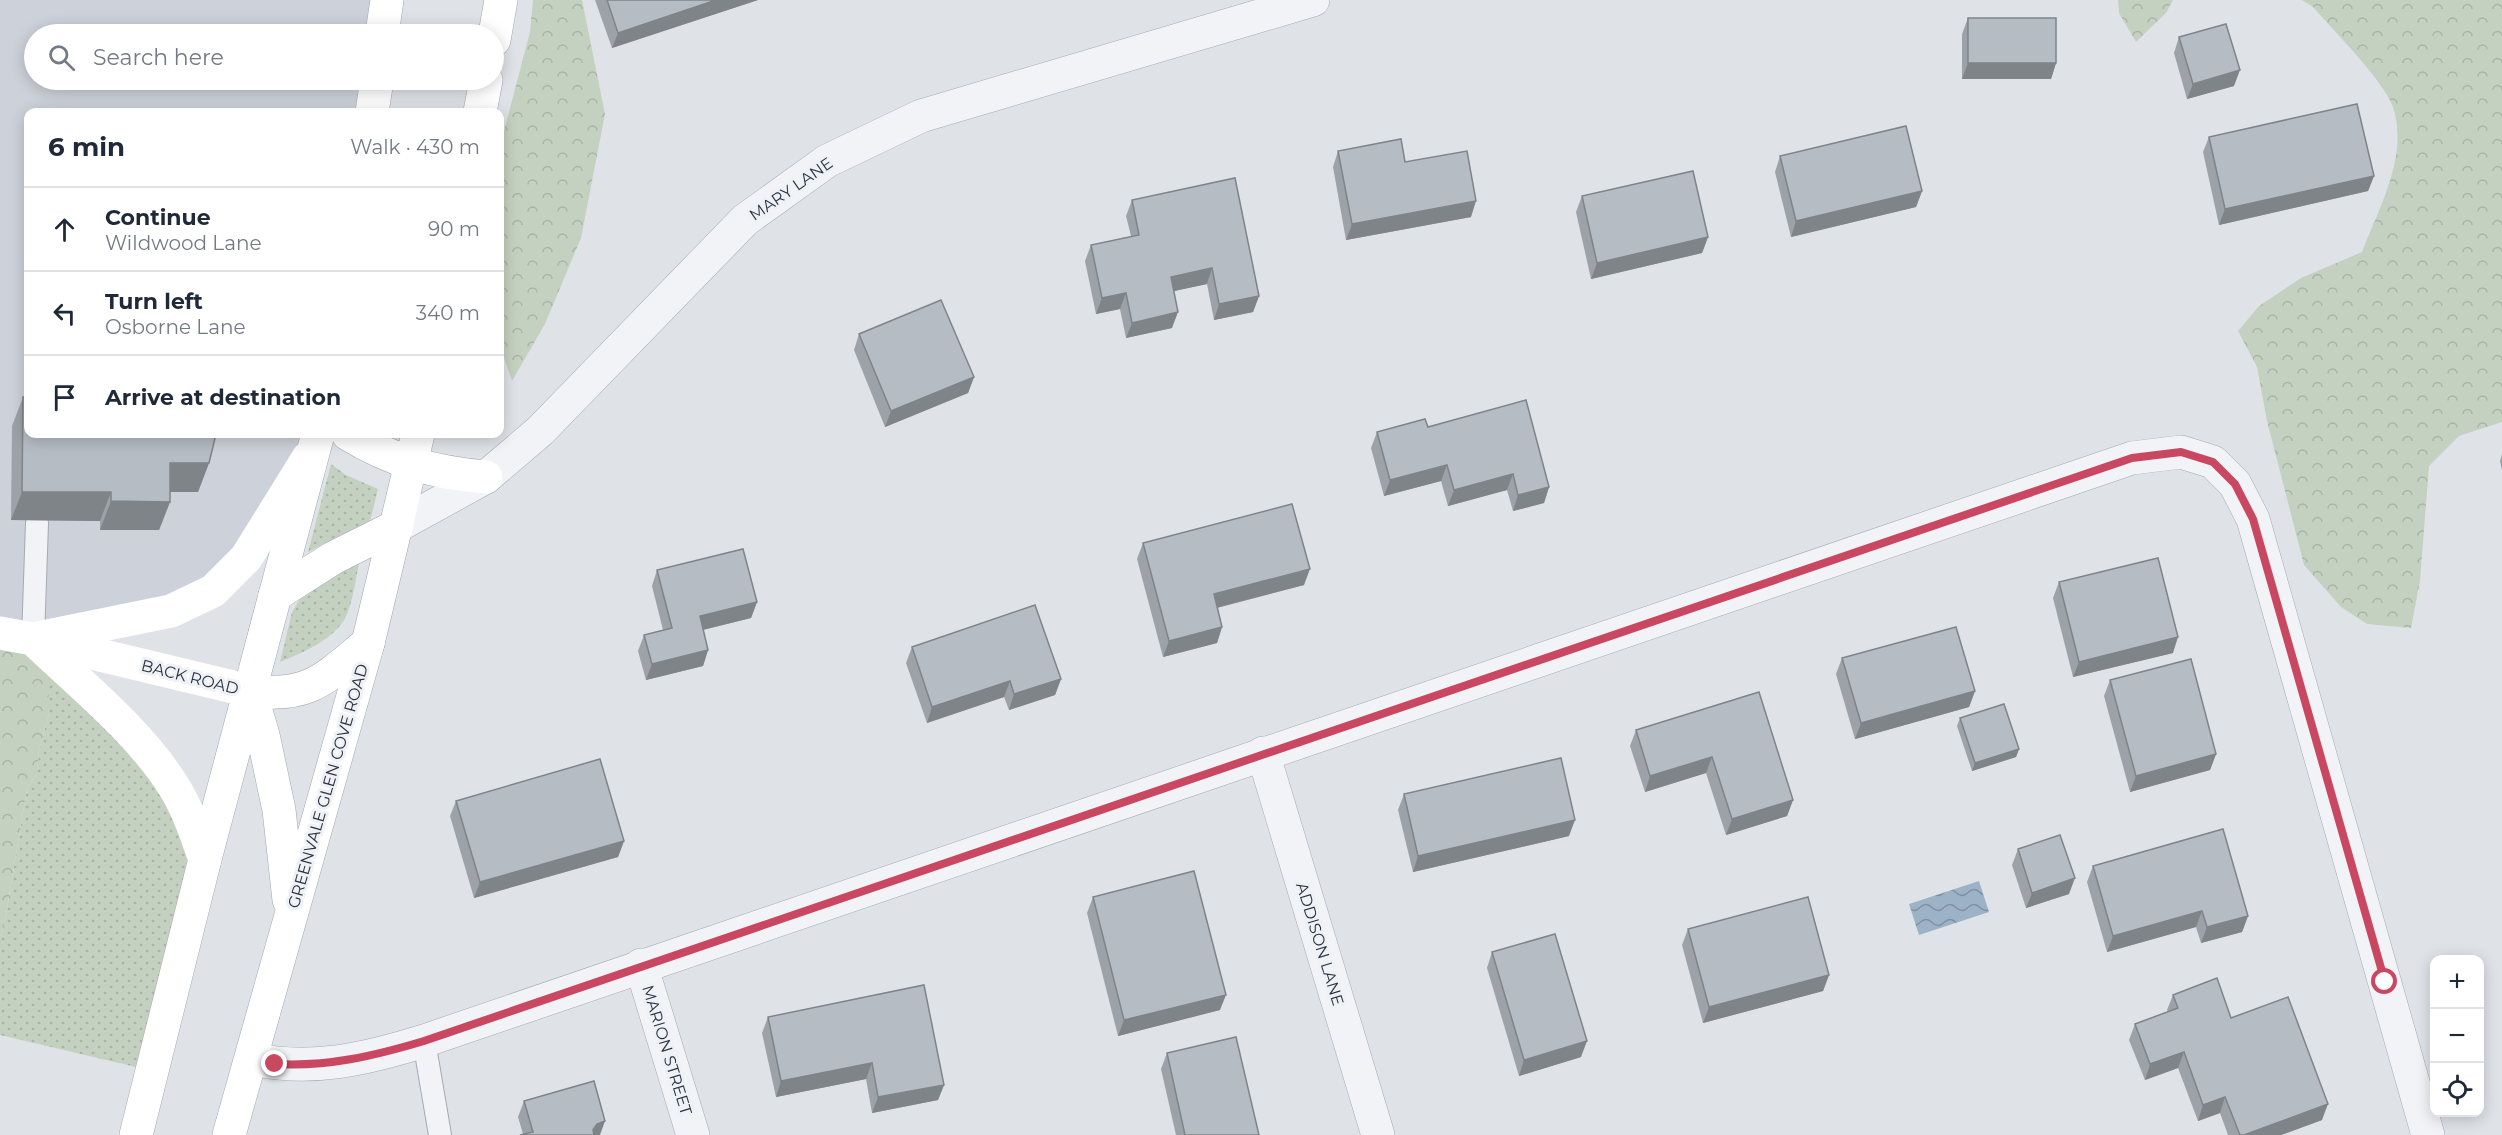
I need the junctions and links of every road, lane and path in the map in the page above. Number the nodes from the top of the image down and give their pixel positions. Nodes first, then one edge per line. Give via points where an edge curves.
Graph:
1 (387, 0) edge
2 (501, 0) edge
3 (1313, 0) edge
4 (383, 24) edge
5 (497, 24) edge
6 (375, 90) edge
7 (484, 90) edge
8 (373, 108) edge
9 (481, 108) edge
10 (354, 438) edge
11 (417, 438) edge
12 (316, 440) edge
13 (411, 465) junction
14 (486, 477) junction
15 (37, 523) edge
16 (397, 526) junction
17 (275, 595) junction
18 (0, 633) edge
19 (33, 639) junction
20 (368, 643) junction
21 (250, 691) junction
22 (1263, 753) junction
23 (205, 859) junction
24 (291, 920) junction
25 (641, 966) junction
26 (424, 1041) junction
27 (252, 1059) junction
28 (136, 1135) edge
29 (229, 1135) edge
30 (440, 1135) edge
31 (693, 1135) edge
32 (1378, 1135) edge
33 (2428, 1135) edge

1 - 4 main road
2 - 5 main road
3 - 14 street, MARY LANE via 921,116 827,161 746,220 540,431
6 - 8 main road
7 - 9 main road
10 - 13 main road
11 - 13 main road, GREENVALE GLEN COVE ROAD
12 - 17 main road
12 - 19 main road via 246,558 213,591 171,611
13 - 14 main road
13 - 16 main road, GREENVALE GLEN COVE ROAD
14 - 16 street, MARY LANE
15 - 19 lane
16 - 17 main road via 333,558
16 - 20 main road, GREENVALE GLEN COVE ROAD
17 - 21 main road
18 - 19 main road, BACK ROAD
19 - 21 main road, BACK ROAD
19 - 23 main road via 162,769 188,816
20 - 21 main road, BACK ROAD via 309,687 272,694
20 - 24 main road, GREENVALE GLEN COVE ROAD
21 - 23 main road
21 - 24 main road via 279,810
22 - 25 street
22 - 32 street, ADDISON LANE
22 - 33 street via 2132,458 2181,452 2213,462 2235,484 2253,519
23 - 28 main road
24 - 27 main road, GREENVALE GLEN COVE ROAD
25 - 26 street
25 - 31 street, MARION STREET
26 - 27 street via 323,1065 275,1064
26 - 30 lane
27 - 29 main road, GREENVALE GLEN COVE ROAD

